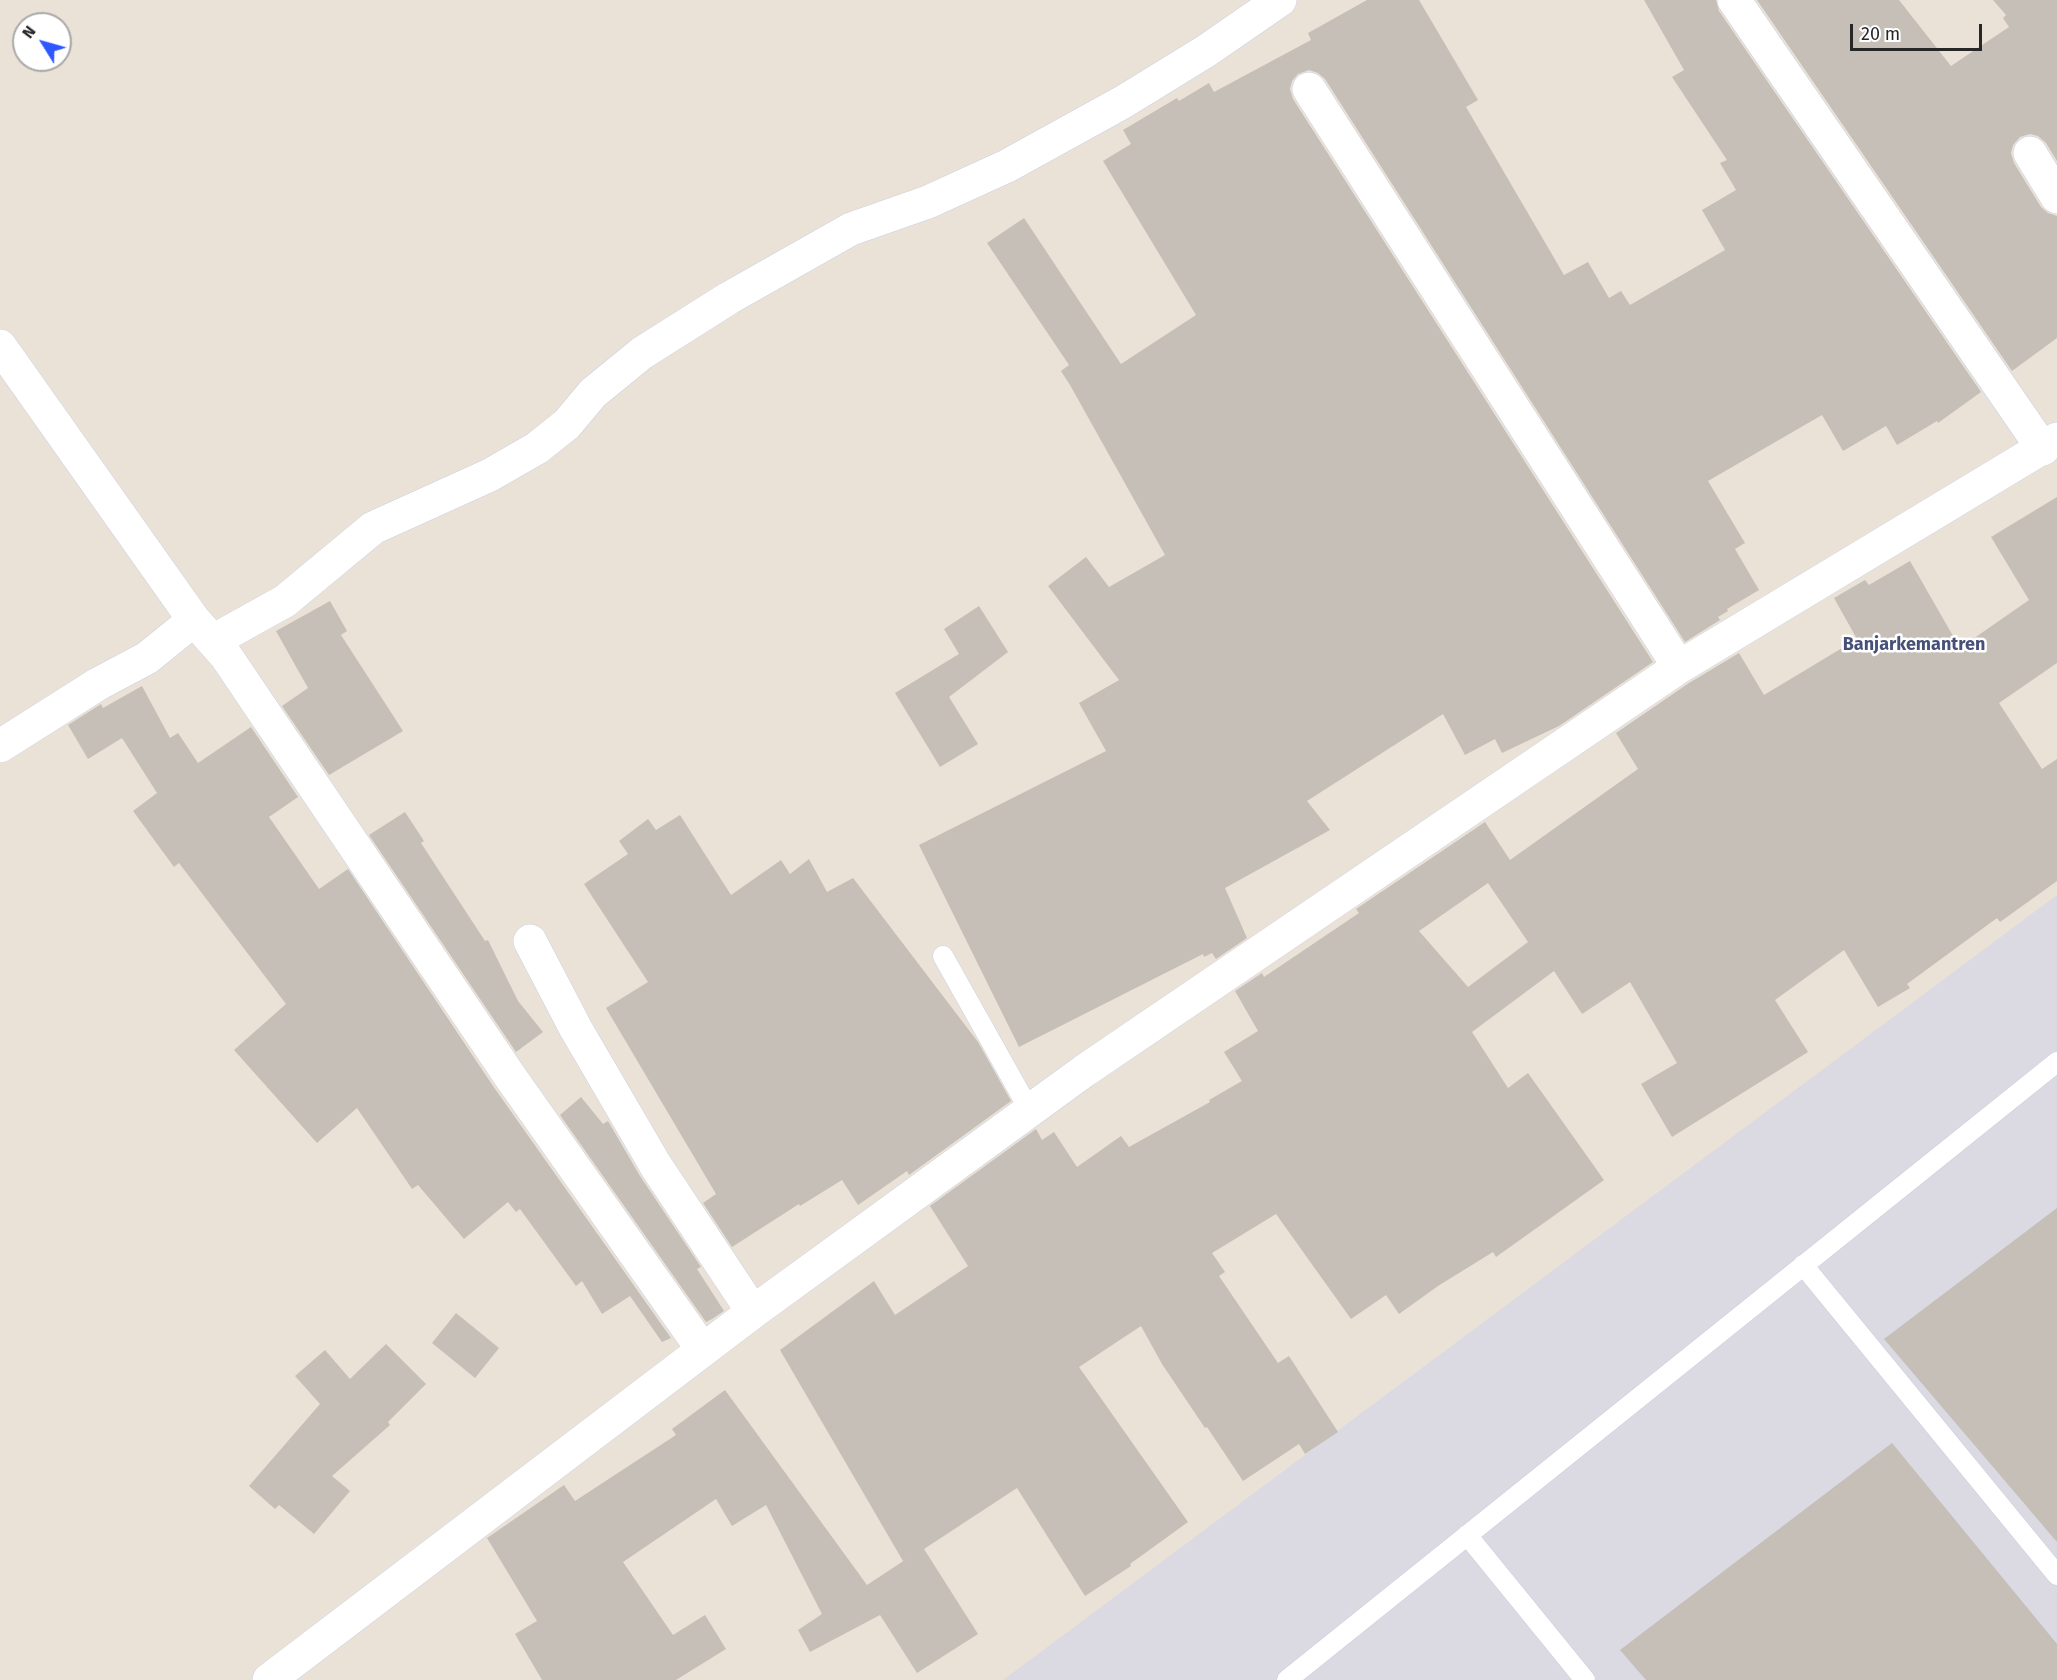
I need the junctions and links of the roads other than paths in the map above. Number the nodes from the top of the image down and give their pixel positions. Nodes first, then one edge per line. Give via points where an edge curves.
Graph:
1 (1280, 0) edge
2 (1734, 0) edge
3 (1309, 89) dead end
4 (2030, 153) dead end
5 (2057, 197) edge
6 (0, 346) edge
7 (2050, 444) edge
8 (204, 630) junction
9 (1679, 667) junction
10 (0, 746) edge
11 (531, 941) dead end
12 (943, 956) dead end
13 (2057, 1062) edge
14 (1030, 1111) junction
15 (1803, 1265) junction
16 (753, 1312) junction
17 (704, 1350) junction
18 (1467, 1535) junction
19 (2057, 1575) edge
20 (269, 1680) edge
21 (1287, 1680) edge
22 (1585, 1680) edge

1 - 8 street via 1123,102 1026,156 928,202 851,229 729,298 642,353 593,393 567,424 537,448 490,475 373,528 285,601
2 - 7 street
3 - 9 street
4 - 5 street
6 - 8 street
7 - 9 street
8 - 10 street via 98,684
8 - 17 street via 509,1075
9 - 14 street
11 - 16 street via 576,1029 656,1166
12 - 14 lane
13 - 15 lane
14 - 16 street
15 - 18 lane
15 - 19 lane
16 - 17 street
17 - 20 street
18 - 21 lane
18 - 22 lane

